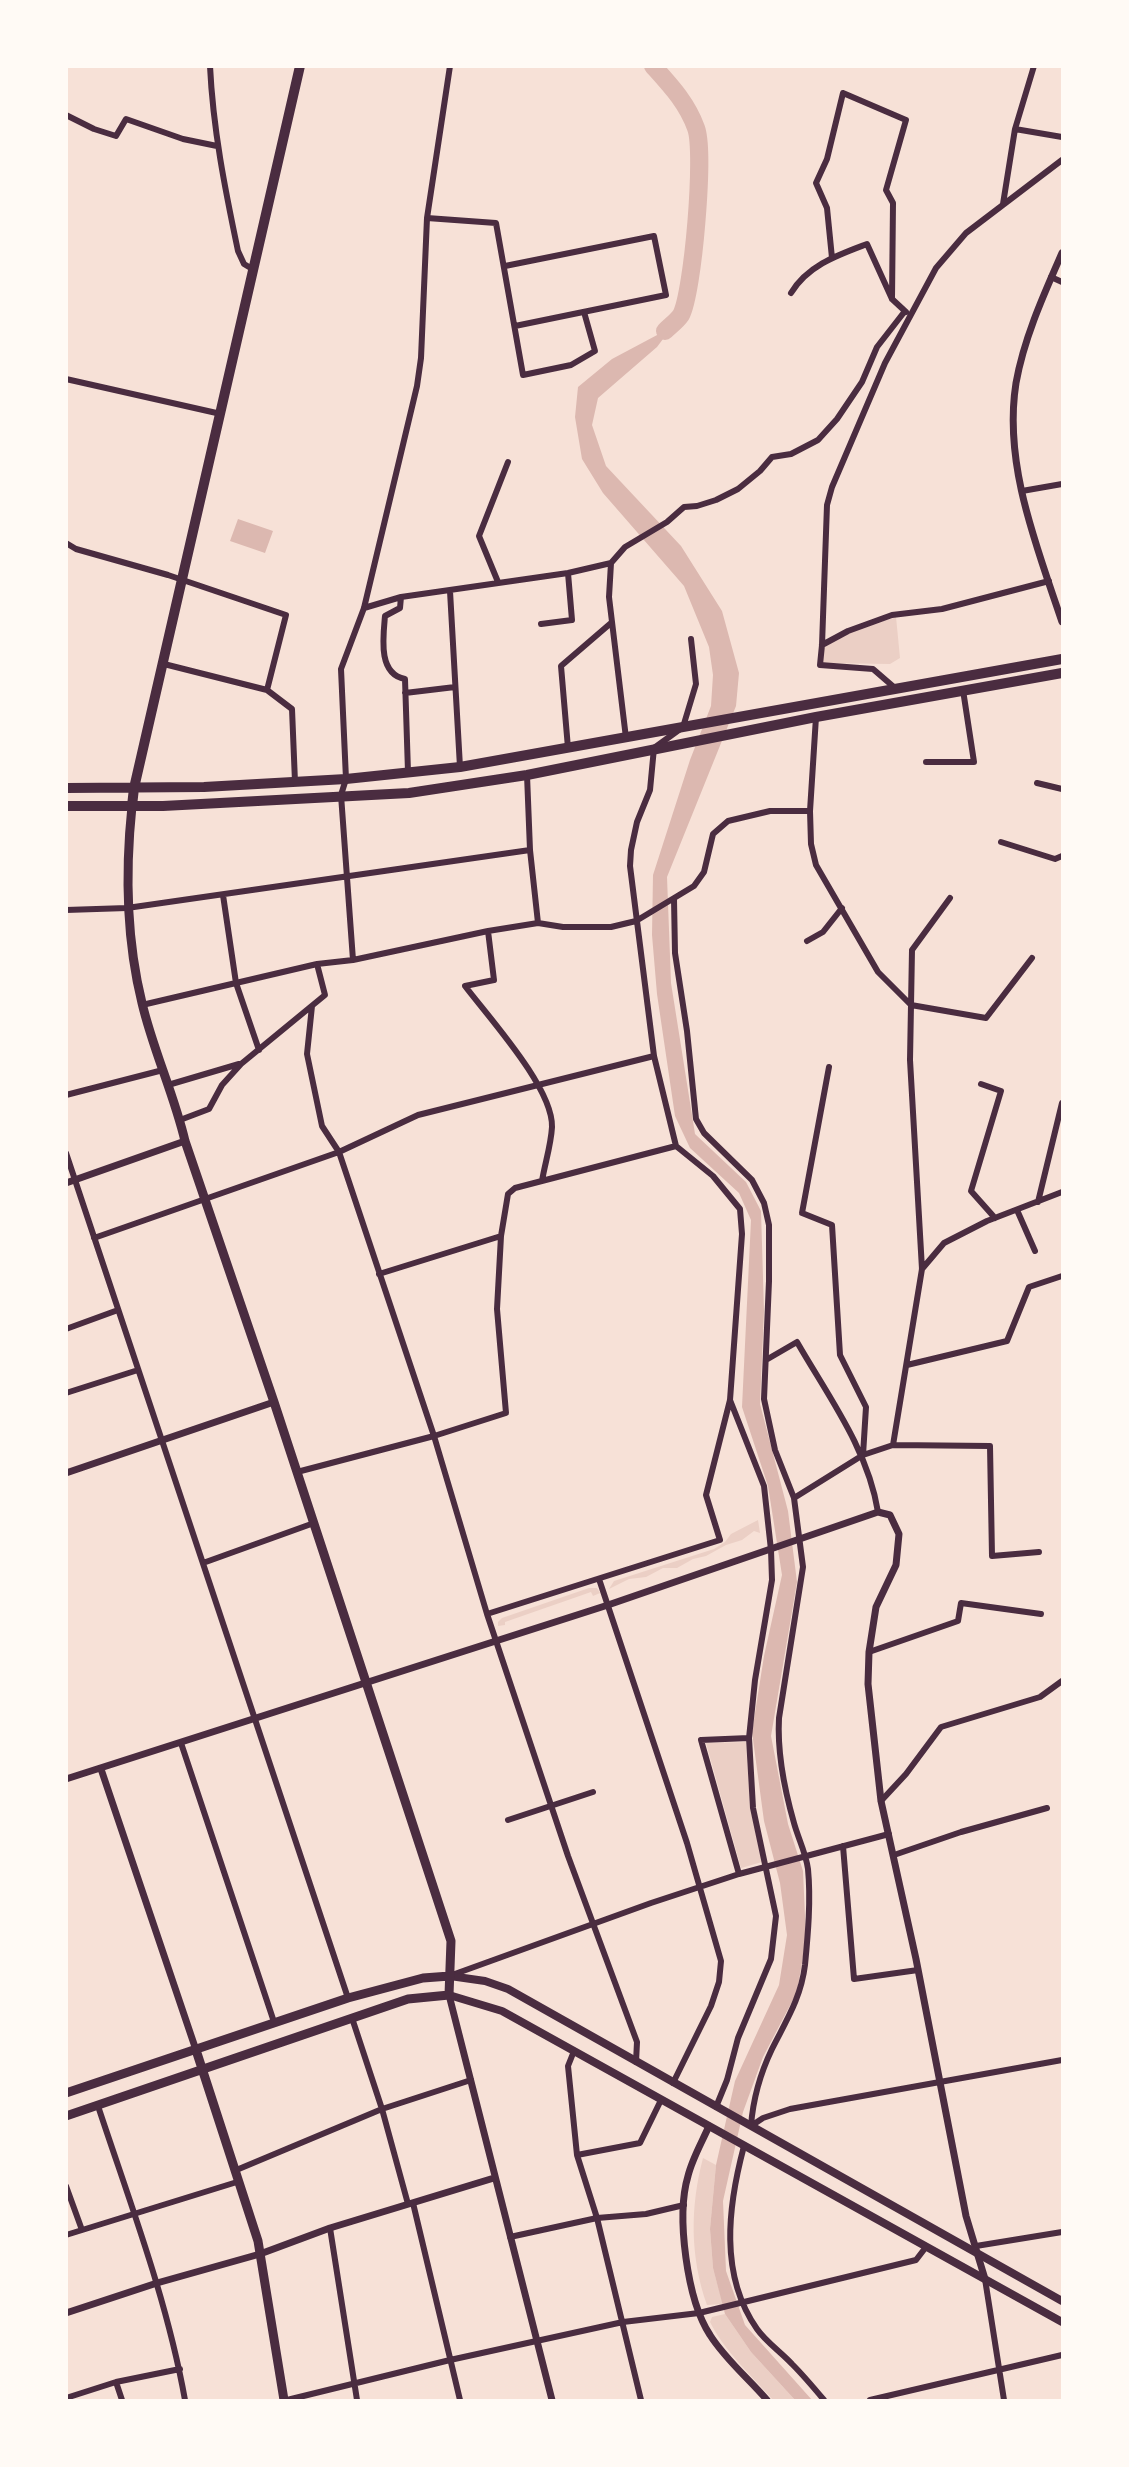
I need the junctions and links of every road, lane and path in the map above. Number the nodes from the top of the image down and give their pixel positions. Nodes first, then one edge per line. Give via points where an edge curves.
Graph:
1 (300, 66) edge
2 (450, 66) edge
3 (1034, 66) edge
4 (208, 67) edge
5 (66, 115) edge
6 (1016, 130) junction
7 (1062, 137) edge
8 (216, 146) junction
9 (1062, 160) edge
10 (1003, 204) junction
11 (426, 218) junction
12 (1062, 253) edge
13 (832, 258) junction
14 (505, 267) junction
15 (254, 270) junction
16 (1052, 277) junction
17 (1062, 282) edge
18 (791, 293) dead end
19 (892, 299) junction
20 (584, 312) junction
21 (907, 314) junction
22 (515, 326) junction
23 (66, 379) edge
24 (221, 414) junction
25 (508, 462) dead end
26 (1062, 484) edge
27 (1022, 491) junction
28 (66, 543) edge
29 (611, 563) junction
30 (568, 573) junction
31 (1049, 581) junction
32 (183, 582) junction
33 (498, 582) junction
34 (450, 590) junction
35 (401, 597) junction
36 (364, 607) junction
37 (1062, 622) edge
38 (611, 623) junction
39 (541, 624) dead end
40 (691, 639) dead end
41 (822, 645) junction
42 (1062, 659) edge
43 (164, 664) junction
44 (1062, 673) edge
45 (455, 687) junction
46 (895, 688) junction
47 (267, 690) junction
48 (963, 690) junction
49 (405, 693) junction
50 (816, 716) junction
51 (683, 727) junction
52 (626, 738) junction
53 (568, 748) junction
54 (654, 748) junction
55 (926, 762) dead end
56 (460, 767) junction
57 (408, 772) junction
58 (527, 775) junction
59 (346, 779) junction
60 (295, 782) junction
61 (1037, 783) dead end
62 (66, 788) edge
63 (134, 788) junction
64 (1062, 789) edge
65 (341, 795) junction
66 (66, 806) edge
67 (132, 807) junction
68 (810, 811) junction
69 (1001, 842) dead end
70 (530, 850) junction
71 (1062, 856) edge
72 (346, 878) junction
73 (223, 895) junction
74 (950, 898) dead end
75 (674, 899) junction
76 (127, 908) junction
77 (842, 908) junction
78 (66, 910) edge
79 (636, 921) junction
80 (538, 923) junction
81 (488, 931) junction
82 (807, 941) dead end
83 (1032, 958) dead end
84 (353, 960) junction
85 (317, 964) junction
86 (236, 983) junction
87 (142, 1005) junction
88 (312, 1006) junction
89 (911, 1006) junction
90 (259, 1050) junction
91 (653, 1056) junction
92 (241, 1064) junction
93 (829, 1068) dead end
94 (163, 1070) junction
95 (981, 1084) dead end
96 (168, 1085) junction
97 (540, 1085) junction
98 (66, 1095) edge
99 (1062, 1103) edge
100 (180, 1120) junction
101 (185, 1141) junction
102 (676, 1146) junction
103 (339, 1152) junction
104 (66, 1153) edge
105 (75, 1180) junction
106 (542, 1181) junction
107 (66, 1183) edge
108 (1062, 1192) edge
109 (206, 1200) junction
110 (1038, 1202) junction
111 (1017, 1210) junction
112 (995, 1218) junction
113 (501, 1236) junction
114 (94, 1238) junction
115 (1035, 1251) dead end
116 (922, 1269) junction
117 (379, 1273) junction
118 (1062, 1276) edge
119 (118, 1310) junction
120 (66, 1328) edge
121 (766, 1360) junction
122 (907, 1365) junction
123 (138, 1370) junction
124 (66, 1393) edge
125 (730, 1400) junction
126 (274, 1402) junction
127 (434, 1436) junction
128 (163, 1440) junction
129 (893, 1445) junction
130 (863, 1455) junction
131 (66, 1472) edge
132 (297, 1472) junction
133 (794, 1498) junction
134 (878, 1512) junction
135 (314, 1523) junction
136 (800, 1539) junction
137 (771, 1550) junction
138 (1040, 1552) dead end
139 (202, 1563) junction
140 (599, 1579) junction
141 (608, 1605) junction
142 (1041, 1614) dead end
143 (487, 1615) junction
144 (496, 1641) junction
145 (869, 1652) junction
146 (1062, 1681) edge
147 (367, 1682) junction
148 (256, 1720) junction
149 (749, 1738) junction
150 (181, 1743) junction
151 (101, 1769) junction
152 (66, 1779) edge
153 (593, 1792) dead end
154 (881, 1801) junction
155 (551, 1806) junction
156 (1047, 1808) dead end
157 (508, 1820) dead end
158 (889, 1834) junction
159 (843, 1846) junction
160 (894, 1855) junction
161 (805, 1856) junction
162 (765, 1866) junction
163 (739, 1874) junction
164 (700, 1886) junction
165 (592, 1924) junction
166 (918, 1970) junction
167 (450, 1976) junction
168 (449, 1995) junction
169 (348, 1998) junction
170 (352, 2018) junction
171 (274, 2022) junction
172 (196, 2050) junction
173 (574, 2051) junction
174 (1062, 2060) edge
175 (636, 2062) junction
176 (204, 2070) junction
177 (471, 2080) junction
178 (940, 2082) junction
179 (673, 2083) junction
180 (66, 2093) edge
181 (661, 2100) junction
182 (97, 2106) junction
183 (716, 2107) junction
184 (382, 2109) junction
185 (66, 2116) edge
186 (709, 2126) junction
187 (751, 2126) junction
188 (744, 2146) junction
189 (577, 2155) junction
190 (233, 2171) junction
191 (494, 2178) junction
192 (237, 2182) junction
193 (66, 2186) edge
194 (410, 2204) junction
195 (684, 2205) junction
196 (133, 2213) junction
197 (597, 2218) junction
198 (330, 2228) junction
199 (82, 2230) junction
200 (1062, 2232) edge
201 (66, 2235) edge
202 (510, 2236) junction
203 (926, 2247) junction
204 (976, 2249) junction
205 (260, 2254) junction
206 (985, 2279) junction
207 (157, 2283) junction
208 (1062, 2301) edge
209 (743, 2302) junction
210 (66, 2313) edge
211 (699, 2313) junction
212 (623, 2322) junction
213 (1062, 2322) edge
214 (537, 2341) junction
215 (1062, 2355) edge
216 (450, 2360) junction
217 (180, 2369) junction
218 (998, 2372) junction
219 (116, 2382) junction
220 (354, 2383) junction
221 (901, 2397) edge
222 (66, 2398) edge
223 (122, 2400) edge
224 (185, 2400) edge
225 (285, 2400) edge
226 (357, 2400) edge
227 (460, 2400) edge
228 (552, 2400) edge
229 (641, 2400) edge
230 (766, 2400) edge
231 (824, 2400) edge
232 (870, 2400) edge
233 (1004, 2400) edge

1 - 15 highway
2 - 11 street
3 - 6 street
4 - 8 street
5 - 8 street via 116,136 126,119
6 - 7 street
6 - 10 street
8 - 15 street via 237,251
9 - 10 street
10 - 21 street via 966,233 936,268
11 - 14 street via 496,223
11 - 36 street via 417,386
12 - 16 street
13 - 18 street via 813,269
13 - 19 street via 867,244
13 - 19 street via 827,208 816,183 827,159 843,93 906,120 886,190 893,203
14 - 20 street via 654,236 666,295
14 - 22 street
15 - 24 highway
16 - 17 street
16 - 27 street via 1026,342 1016,383 1013,413
19 - 21 street
20 - 22 street
20 - 22 street via 594,351 571,365 523,375
21 - 29 street via 877,347 862,382 818,440 791,454 772,457 738,489 684,507 625,547
21 - 41 street via 827,505
23 - 24 street
24 - 32 highway
25 - 33 street via 479,536
26 - 27 street
27 - 31 street
28 - 32 street
29 - 30 street
29 - 38 street
30 - 33 street
30 - 39 street via 572,620
31 - 37 street
31 - 41 street via 942,609 892,615
32 - 43 highway
32 - 47 street via 286,615
33 - 34 street
34 - 35 street
34 - 45 street
35 - 36 street
35 - 49 street via 400,608 385,616 383,640 386,662 396,677 405,679
36 - 59 street via 341,669
38 - 52 street
38 - 53 street via 561,666
40 - 51 street via 696,684
41 - 46 street via 820,665 873,669
42 - 46 highway
43 - 47 street
43 - 63 highway
44 - 48 highway
45 - 49 street
45 - 56 street
46 - 51 highway
47 - 60 street via 292,709
48 - 50 highway
48 - 55 street via 974,762
49 - 57 street
50 - 54 highway
50 - 68 street
51 - 52 highway
51 - 54 street
52 - 53 highway
53 - 56 highway
54 - 58 highway
54 - 79 street via 650,790 631,850
56 - 57 highway
57 - 59 highway
58 - 65 highway via 409,793
58 - 70 street
59 - 60 highway
59 - 65 street
60 - 63 highway
61 - 64 street
62 - 63 highway
63 - 67 highway
65 - 67 highway
65 - 72 street
66 - 67 highway
67 - 76 main road
68 - 75 street via 771,811 728,821 713,834 704,872 694,886
68 - 77 street via 816,865
69 - 71 street via 1055,859
70 - 72 street
70 - 80 street
72 - 73 street
72 - 84 street
73 - 76 street
73 - 86 street
74 - 89 street via 912,950
75 - 79 street
75 - 121 street via 675,953 695,1119 752,1180 769,1225
76 - 78 street
76 - 87 main road
77 - 82 street via 823,932
77 - 89 street via 878,971
79 - 80 street via 611,928
79 - 91 street
80 - 81 street
81 - 84 street
81 - 97 street via 494,980 465,986
83 - 89 street via 986,1018
84 - 85 street
85 - 86 street
85 - 88 street via 325,995
86 - 87 street
86 - 90 street
87 - 94 main road
88 - 90 street
88 - 103 street via 307,1054 322,1126
89 - 116 street
90 - 92 street
91 - 97 street
91 - 102 street
92 - 96 street
92 - 100 street via 209,1109
93 - 130 street via 802,1213 832,1225 840,1355 866,1407
94 - 96 main road
94 - 98 street
95 - 112 street via 1001,1091 971,1191
96 - 100 main road
97 - 103 street via 418,1115
97 - 106 street via 552,1126
99 - 110 street
100 - 101 main road
101 - 105 street
101 - 109 main road
102 - 106 street
102 - 125 street via 713,1176 740,1209
103 - 109 street
103 - 117 street
104 - 105 street
105 - 107 street
105 - 114 street
106 - 113 street via 508,1194
108 - 110 street
109 - 114 street
109 - 126 main road
110 - 111 street
111 - 112 street
111 - 115 street
112 - 116 street via 944,1243
113 - 117 street
113 - 127 street via 497,1310 506,1413
114 - 119 street
116 - 122 street
117 - 127 street
118 - 122 street via 1029,1287 1007,1341
119 - 120 street
119 - 123 street
121 - 130 street via 797,1342
121 - 133 street via 767,1417
122 - 129 street
123 - 124 street
123 - 128 street
125 - 137 street via 764,1486
125 - 140 street via 706,1495 720,1540
126 - 128 street
126 - 132 main road
127 - 132 street
127 - 143 street
128 - 131 street
128 - 139 street
129 - 130 street
129 - 138 street via 990,1446 992,1556
130 - 133 street
130 - 134 street
132 - 135 main road
133 - 136 street
134 - 136 street
134 - 145 street via 890,1515 899,1534 896,1565 876,1607
135 - 139 street
135 - 147 main road
136 - 137 street
136 - 161 street via 803,1567 778,1741
137 - 141 street
137 - 149 street via 772,1580
139 - 148 street
140 - 141 street
140 - 143 street
141 - 144 street
141 - 164 street
142 - 145 street via 961,1603 958,1621
143 - 144 street
144 - 147 street
144 - 155 street
145 - 154 street via 868,1684
146 - 154 street via 1040,1697 941,1727
147 - 148 street
147 - 167 main road via 452,1941
148 - 150 street
148 - 169 street
149 - 162 street via 753,1808
149 - 163 street via 701,1740
150 - 151 street
150 - 171 street
151 - 152 street
151 - 172 street
153 - 155 street
154 - 158 street
155 - 157 street
155 - 165 street
156 - 160 street
158 - 159 street
158 - 160 street
159 - 161 street
159 - 166 street via 854,1979
160 - 166 street
161 - 162 street
161 - 187 street via 808,1903 801,1988 759,2079
162 - 163 street
162 - 183 street via 776,1916 771,1959
163 - 164 street
164 - 165 street
164 - 179 street via 721,1961 719,1982
165 - 167 street
165 - 175 street via 637,2042
166 - 178 street
167 - 168 main road
167 - 169 main road via 423,1978
167 - 175 main road via 508,1989
168 - 170 main road via 408,1999
168 - 173 main road via 502,2011
168 - 177 street
169 - 171 main road
170 - 176 main road
170 - 184 street
171 - 172 main road
172 - 176 main road
172 - 180 main road
173 - 181 main road
173 - 189 street via 568,2066
174 - 178 street
175 - 179 main road
176 - 182 main road
176 - 190 main road
177 - 184 street
177 - 191 street
178 - 187 street via 790,2109
178 - 204 street
179 - 183 main road
181 - 186 main road
181 - 189 street via 640,2143
182 - 185 main road
182 - 196 street
183 - 187 main road
184 - 190 street
184 - 194 street
186 - 188 main road
186 - 195 street via 687,2176
187 - 204 main road
188 - 203 main road
188 - 209 street via 730,2218 730,2256
189 - 197 street
190 - 192 main road
191 - 194 street
191 - 202 street
192 - 196 street
192 - 205 main road
193 - 199 street
194 - 198 street
194 - 216 street
195 - 197 street
195 - 211 street via 689,2276
196 - 199 street
196 - 207 street
197 - 202 street
197 - 212 street
198 - 205 street
198 - 220 street
199 - 201 street
200 - 204 street
202 - 214 street
203 - 206 main road
203 - 209 street via 916,2259
204 - 206 street
204 - 208 main road
205 - 207 street
205 - 225 main road
206 - 213 main road
206 - 218 street
207 - 210 street
207 - 217 street
209 - 211 street
209 - 231 street via 758,2331
211 - 212 street
211 - 230 street via 734,2367
212 - 214 street
212 - 229 street
214 - 216 street
214 - 228 street
215 - 218 street
216 - 220 street
216 - 227 street
217 - 219 street
217 - 224 street
218 - 221 street
218 - 233 street
219 - 222 street
219 - 223 street
220 - 225 street
220 - 226 street
221 - 232 street

